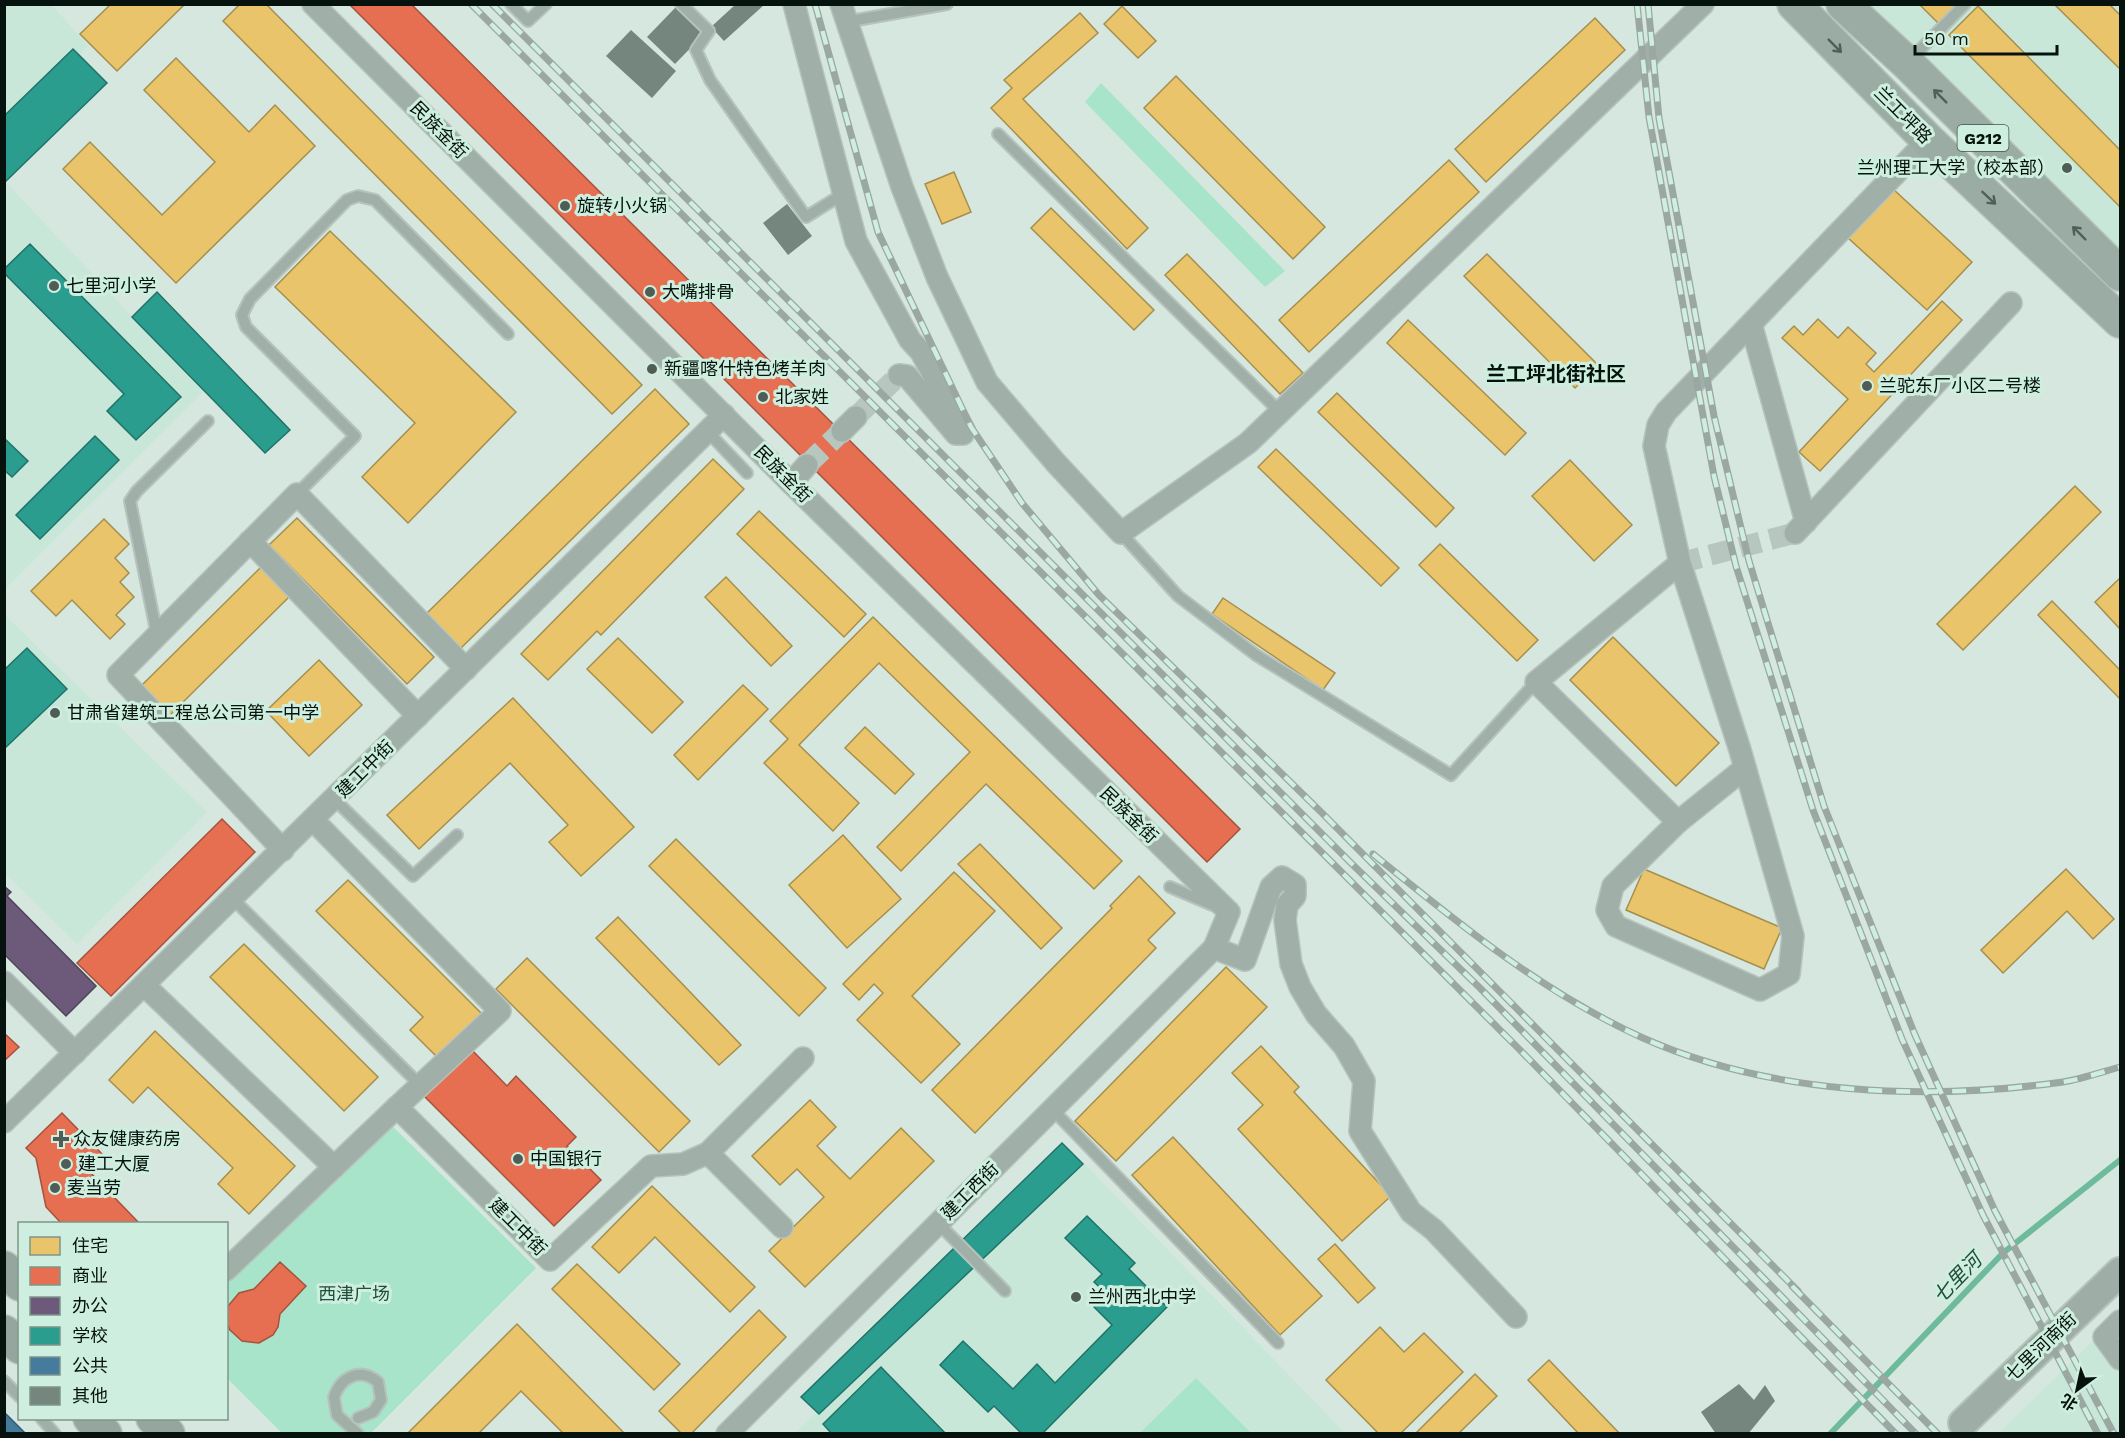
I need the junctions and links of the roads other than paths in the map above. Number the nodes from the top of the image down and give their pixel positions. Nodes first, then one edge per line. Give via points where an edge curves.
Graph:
1 (313, 4) edge
2 (511, 4) edge
3 (546, 4) edge
4 (681, 4) edge
5 (794, 4) edge
6 (947, 4) edge
7 (1703, 4) edge
8 (1794, 4) edge
9 (1843, 4) edge
10 (1965, 4) edge
11 (843, 13) edge
12 (1907, 63) junction
13 (998, 134) dead end
14 (1928, 140) junction
15 (843, 194) junction
16 (2121, 274) edge
17 (2011, 303) dead end
18 (2121, 321) edge
19 (1751, 324) junction
20 (508, 334) dead end
21 (899, 375) dead end
22 (1280, 412) junction
23 (724, 415) junction
24 (208, 421) dead end
25 (707, 430) junction
26 (807, 465) tunnel mouth
27 (747, 473) dead end
28 (791, 483) junction
29 (297, 494) junction
30 (1121, 533) junction
31 (250, 541) junction
32 (1680, 563) junction
33 (157, 635) junction
34 (466, 669) junction
35 (1536, 682) junction
36 (418, 716) junction
37 (1745, 768) junction
38 (334, 799) junction
39 (313, 820) junction
40 (1678, 822) junction
41 (457, 835) dead end
42 (283, 850) junction
43 (1170, 887) dead end
44 (233, 899) junction
45 (1229, 912) junction
46 (1214, 948) junction
47 (4, 982) edge
48 (144, 986) junction
49 (75, 1053) junction
50 (803, 1058) dead end
51 (420, 1085) junction
52 (397, 1107) junction
53 (1052, 1109) junction
54 (4, 1122) edge
55 (708, 1153) junction
56 (334, 1167) junction
57 (938, 1223) junction
58 (782, 1227) dead end
59 (4, 1268) edge
60 (228, 1268) edge
61 (2121, 1272) edge
62 (18, 1282) edge
63 (1005, 1291) dead end
64 (1516, 1317) dead end
65 (2121, 1321) edge
66 (4, 1332) edge
67 (1278, 1343) dead end
68 (18, 1345) edge
69 (2121, 1359) edge
70 (4, 1381) edge
71 (18, 1395) edge
72 (358, 1418) dead end
73 (42, 1420) edge
74 (91, 1420) edge
75 (154, 1420) edge
76 (1963, 1423) dead end
77 (55, 1434) edge
78 (105, 1434) edge
79 (168, 1434) edge
80 (358, 1434) edge
81 (727, 1434) edge

1 - 23 street, 民族金街
2 - 3 lane via 528,21
4 - 15 lane via 709,31 696,50 710,80 806,217
5 - 15 street
6 - 11 lane
7 - 22 street
8 -> 14 highway, 兰工坪路 / G212
9 - 12 highway, G212
10 - 12 lane
11 - 30 street via 925,247 987,382
16 -> 12 highway, G212
13 - 22 lane
14 -> 18 highway, 兰工坪路 / G212
14 - 19 street
15 - 21 street via 856,241 910,340 921,352 963,434 956,434 907,376
17 - 19 street via 1800,527
19 - 32 street via 1658,425 1654,446
20 - 29 lane via 375,200 358,196 347,200 250,299 242,315 246,327 355,436
22 - 30 street via 1248,443
23 - 25 street, 建工中街
23 - 28 street, 民族金街
24 - 33 lane via 130,501
25 - 27 lane
25 - 34 street, 建工中街
26 - 28 street
28 - 45 street, 民族金街
29 - 31 street
29 - 34 street
30 - 35 lane via 1178,596 1256,655 1451,775
31 - 33 street
31 - 36 street
32 - 35 street
32 - 37 street
33 - 42 street via 118,675
34 - 36 street, 建工中街
35 - 40 street
36 - 38 street, 建工中街
37 - 40 street
37 - 40 street via 1793,936 1789,974 1760,990 1616,926 1607,910 1612,886
38 - 39 street, 建工中街
38 - 41 lane via 413,876
39 - 42 street, 建工中街
39 - 51 street via 500,1011
42 - 44 street, 建工中街
43 - 45 lane
44 - 48 street, 建工中街
44 - 51 lane
45 - 46 street
46 - 53 street, 建工西街
46 - 64 street via 1245,960 1271,887 1282,877 1295,885 1295,896 1287,904 1285,920 1291,964 1316,1014 1344,1046 1364,1081 1360,1131 1411,1212 1434,1230
47 - 49 street
48 - 49 street, 建工中街
48 - 56 street
49 - 54 street, 建工中街
50 - 55 street, 建工中街
51 - 52 street
52 - 55 street, 建工中街 via 550,1260 651,1166 683,1164
52 - 56 street
53 - 57 street, 建工西街
53 - 67 lane
55 - 58 street
56 - 60 street
57 - 63 lane
57 - 81 street, 建工西街
59 - 62 main road
61 - 76 street, 七里河南街
65 - 69 street via 2104,1337
66 - 68 main road
70 - 71 lane
72 - 80 lane via 372,1412 381,1400 378,1382 367,1375 343,1381 334,1397 337,1415
73 - 77 lane
74 - 78 main road
75 - 79 main road

